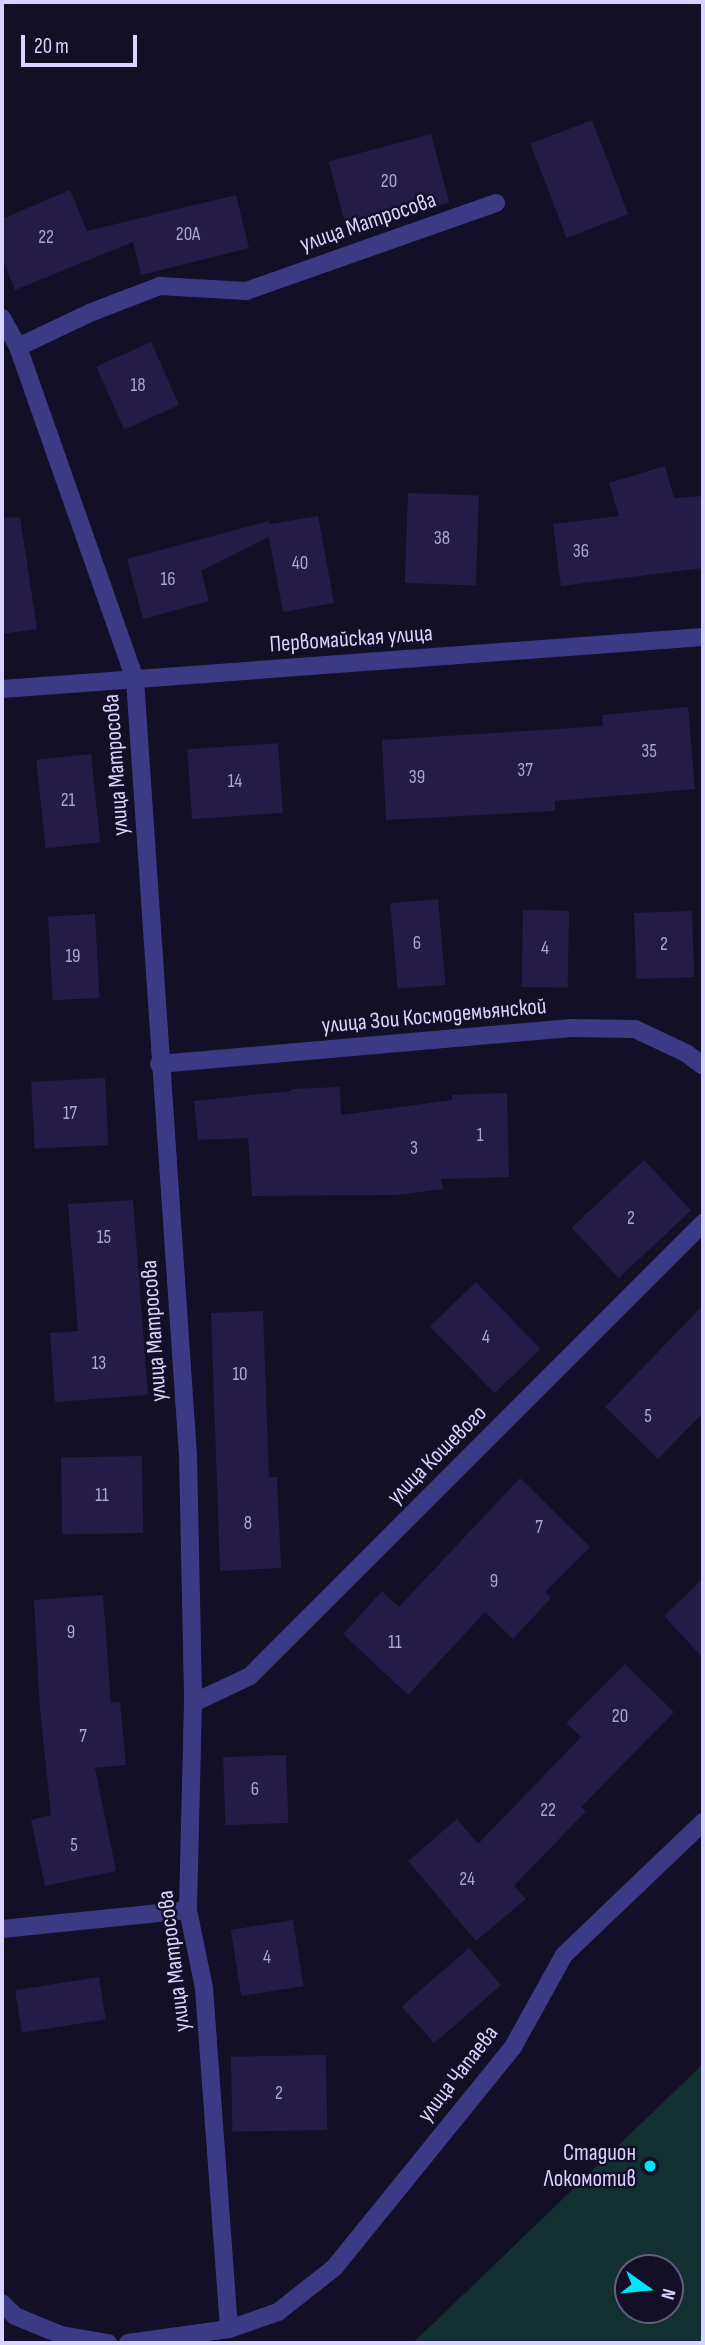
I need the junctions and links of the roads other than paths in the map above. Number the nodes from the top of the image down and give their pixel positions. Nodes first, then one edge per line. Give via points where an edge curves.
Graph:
1 (496, 203) dead end
2 (2, 318) edge
3 (18, 347) junction
4 (703, 638) edge
5 (135, 680) junction
6 (2, 689) edge
7 (159, 1064) junction
8 (703, 1066) edge
9 (703, 1223) edge
10 (193, 1703) junction
11 (703, 1822) edge
12 (188, 1910) junction
13 (2, 1929) edge
14 (2, 2304) edge
15 (229, 2329) junction
16 (108, 2343) edge
17 (128, 2343) edge

1 - 3 street, улица Матросова via 246,291 160,286
2 - 3 street, улица Матросова
3 - 5 street, улица Матросова
4 - 5 street, Первомайская улица
5 - 6 street, Первомайская улица
5 - 7 street, улица Матросова
7 - 8 street, улица Зои Космодемьянской via 571,1028 635,1028
7 - 10 street, улица Матросова via 188,1455
9 - 10 street, улица Кошевого via 250,1676
10 - 12 street, улица Матросова
11 - 15 street, улица Чапаева via 564,1955 513,2047 334,2268 278,2312
12 - 13 street
12 - 15 street, улица Матросова via 204,1988
14 - 16 street via 15,2316 61,2335
15 - 17 street, улица Чапаева

